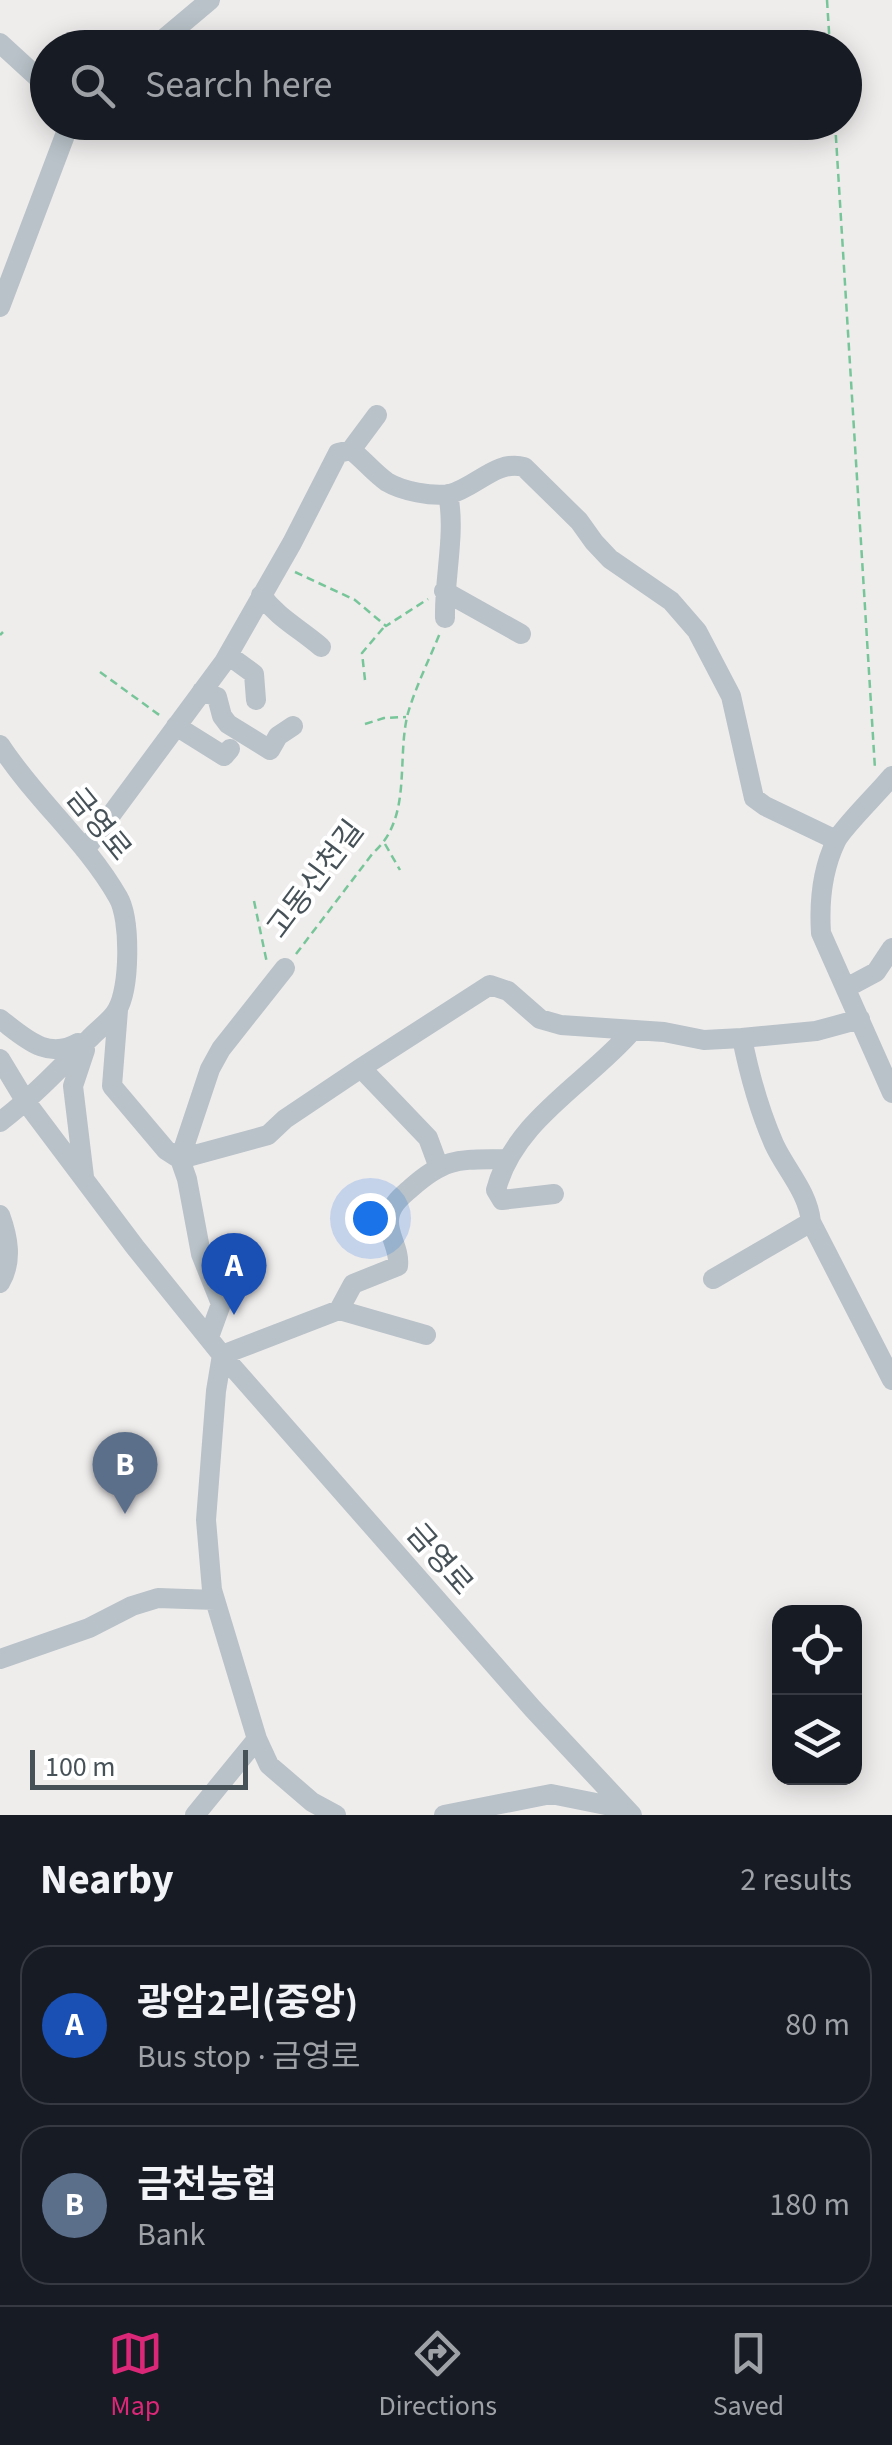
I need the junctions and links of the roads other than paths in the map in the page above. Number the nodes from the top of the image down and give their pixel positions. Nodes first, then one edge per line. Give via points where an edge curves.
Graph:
1 (210, 0) edge
2 (174, 30) edge
3 (0, 43) edge
4 (30, 70) edge
5 (63, 140) edge
6 (0, 307) edge
7 (377, 416) dead end
8 (350, 450) junction
9 (448, 494) junction
10 (444, 591) junction
11 (260, 595) junction
12 (445, 618) road end
13 (521, 634) dead end
14 (321, 647) dead end
15 (228, 655) junction
16 (202, 690) junction
17 (256, 700) dead end
18 (176, 726) junction
19 (294, 726) dead end
20 (0, 745) edge
21 (230, 748) dead end
22 (889, 779) edge
23 (836, 840) junction
24 (85, 850) junction
25 (892, 948) edge
26 (285, 968) road end
27 (848, 988) junction
28 (118, 1010) junction
29 (0, 1018) edge
30 (860, 1019) junction
31 (632, 1032) junction
32 (92, 1035) junction
33 (742, 1038) junction
34 (0, 1059) edge
35 (361, 1068) junction
36 (892, 1092) edge
37 (26, 1102) junction
38 (0, 1122) edge
39 (180, 1159) junction
40 (506, 1159) junction
41 (438, 1164) junction
42 (84, 1177) junction
43 (554, 1194) dead end
44 (0, 1215) edge
45 (810, 1222) junction
46 (713, 1279) dead end
47 (0, 1283) edge
48 (340, 1310) junction
49 (426, 1335) dead end
50 (209, 1337) junction
51 (222, 1355) junction
52 (892, 1380) edge
53 (215, 1600) junction
54 (0, 1658) edge
55 (257, 1739) junction
56 (629, 1812) edge
57 (195, 1815) edge
58 (336, 1815) edge
59 (444, 1815) edge

1 - 2 street
3 - 4 street
5 - 6 street
7 - 8 street
8 - 9 street via 388,482
8 - 11 street via 338,453
9 - 10 street
9 - 23 street via 504,467 524,467 610,559 671,601 697,630 730,696 754,798
10 - 12 street
10 - 13 street
11 - 14 street
11 - 15 street
15 - 16 street
15 - 17 street via 261,672
16 - 18 street
16 - 19 street via 217,697 228,724 270,750
18 - 21 street via 224,756
18 - 24 street
20 - 24 street, 금영로
22 - 23 street
23 - 27 street via 820,892 821,933
24 - 28 street, 금영로 via 120,900 128,928
25 - 27 street via 876,972
26 - 39 street, 고동신천길 via 220,1049
27 - 30 street
28 - 32 street
28 - 39 street, 금영로 via 112,1086
29 - 32 street via 56,1052
30 - 33 street
30 - 36 street
31 - 33 street
31 - 35 street via 540,1019 508,991 490,985
31 - 40 street via 544,1113
32 - 37 street
32 - 42 street via 72,1086
33 - 45 street via 772,1139 810,1208
34 - 37 street, 금영로
35 - 39 street via 268,1134
35 - 41 street via 428,1138
37 - 38 street
37 - 42 street, 금영로
39 - 50 street via 221,1304
40 - 41 street
40 - 43 street via 496,1190 502,1200
41 - 48 street via 390,1212 398,1266 353,1284
42 - 50 street, 금영로
44 - 47 street via 8,1266
45 - 46 street
45 - 52 street
48 - 49 street
48 - 51 street
50 - 51 street, 금영로
51 - 53 street via 206,1520
51 - 56 street, 금영로
53 - 54 street via 158,1598
53 - 55 street
55 - 57 street
55 - 58 street via 276,1774
56 - 59 street via 552,1794

